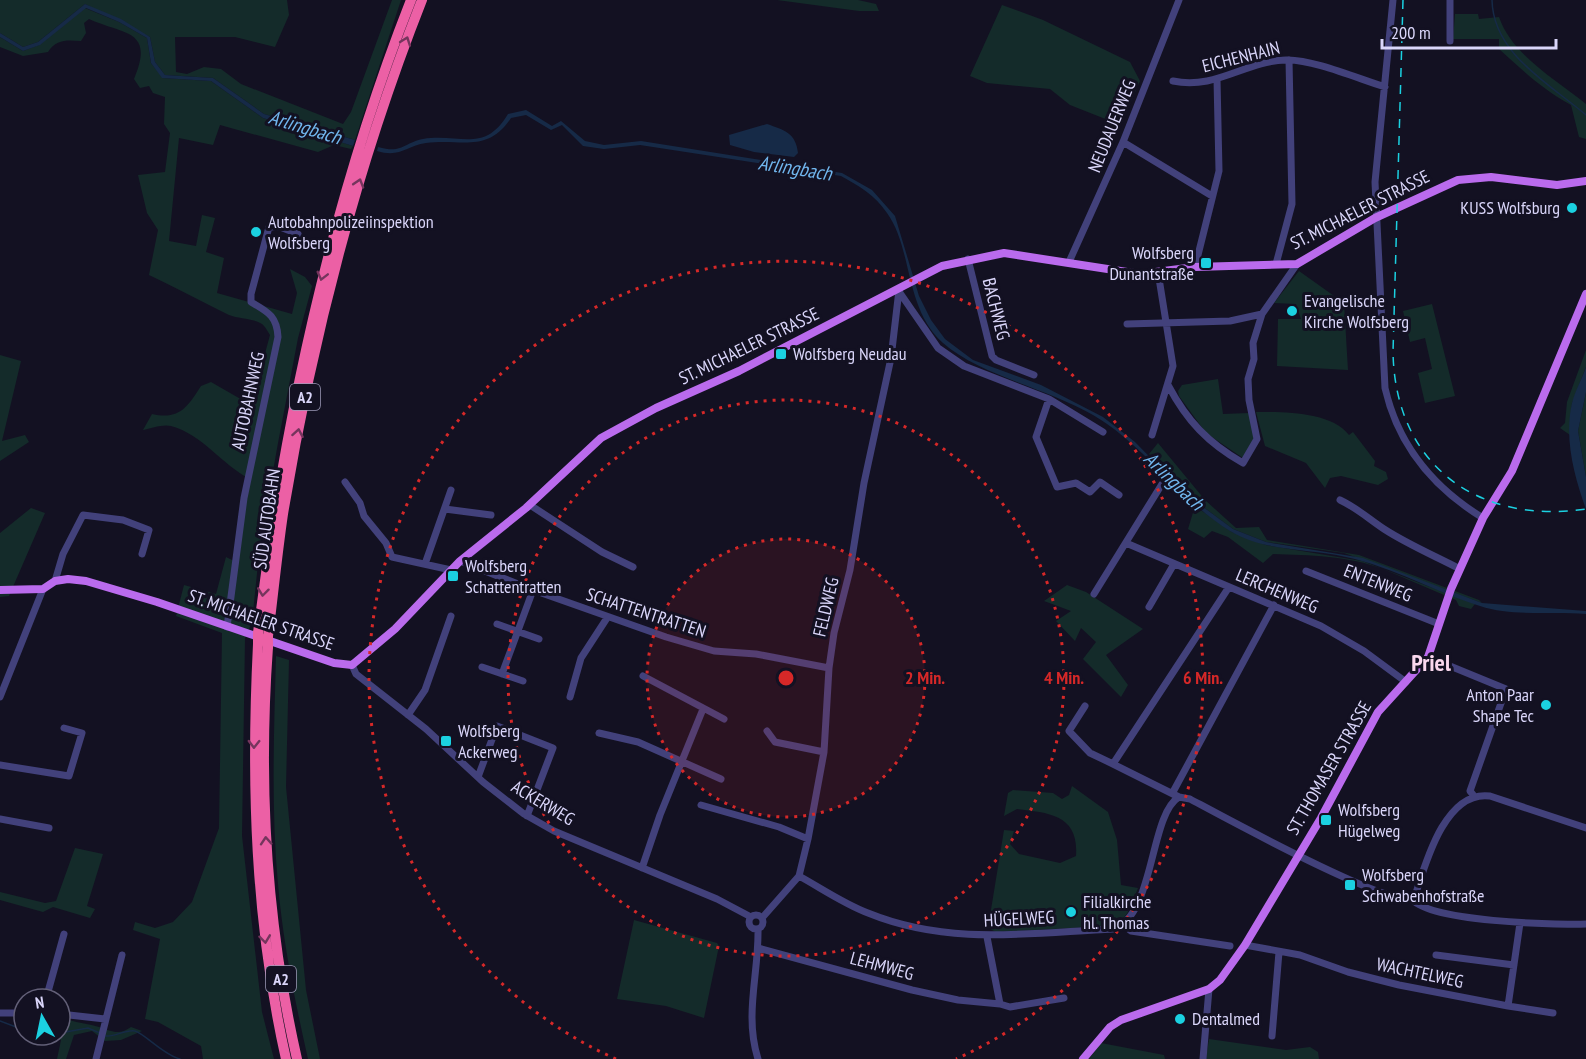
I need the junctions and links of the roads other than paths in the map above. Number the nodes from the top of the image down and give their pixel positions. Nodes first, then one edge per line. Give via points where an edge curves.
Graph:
1 (411, 0) edge
2 (422, 0) edge
3 (1179, 0) edge
4 (1393, 0) edge
5 (1450, 0) edge
6 (1450, 41) dead end
7 (1289, 60) junction
8 (1217, 79) junction
9 (1173, 81) dead end
10 (1385, 87) junction
11 (368, 136) junction
12 (1124, 142) junction
13 (1586, 181) edge
14 (1212, 196) junction
15 (1375, 218) junction
16 (298, 234) dead end
17 (968, 259) junction
18 (1069, 262) junction
19 (1276, 264) junction
20 (1297, 264) junction
21 (1195, 267) junction
22 (1158, 272) junction
23 (902, 290) junction
24 (1586, 294) edge
25 (1262, 314) junction
26 (1166, 323) junction
27 (1127, 324) dead end
28 (1034, 375) dead end
29 (1168, 385) junction
30 (1049, 399) junction
31 (1102, 432) dead end
32 (1152, 435) dead end
33 (345, 482) dead end
34 (1162, 484) dead end
35 (451, 490) dead end
36 (1119, 495) dead end
37 (1340, 500) dead end
38 (530, 505) junction
39 (445, 509) junction
40 (491, 515) dead end
41 (1483, 518) junction
42 (1126, 543) junction
43 (142, 554) dead end
44 (460, 561) junction
45 (425, 564) junction
46 (1174, 564) junction
47 (633, 567) dead end
48 (1460, 568) junction
49 (451, 570) junction
50 (1306, 570) dead end
51 (55, 581) junction
52 (1228, 586) junction
53 (43, 589) junction
54 (0, 590) edge
55 (533, 590) junction
56 (1094, 594) dead end
57 (1274, 605) junction
58 (1149, 607) dead end
59 (451, 615) dead end
60 (607, 618) junction
61 (498, 624) dead end
62 (1439, 624) junction
63 (227, 627) junction
64 (518, 632) junction
65 (539, 639) dead end
66 (263, 640) junction
67 (1428, 657) junction
68 (352, 665) junction
69 (482, 667) dead end
70 (829, 668) junction
71 (502, 674) junction
72 (643, 676) dead end
73 (523, 681) dead end
74 (1406, 682) junction
75 (0, 697) edge
76 (570, 698) dead end
77 (1085, 706) dead end
78 (703, 709) junction
79 (408, 715) junction
80 (724, 719) dead end
81 (64, 728) dead end
82 (767, 730) dead end
83 (599, 733) dead end
84 (824, 752) junction
85 (681, 762) junction
86 (1113, 764) junction
87 (0, 765) edge
88 (478, 777) junction
89 (721, 779) dead end
90 (1176, 795) junction
91 (1474, 796) junction
92 (700, 805) dead end
93 (527, 816) junction
94 (0, 819) edge
95 (49, 828) dead end
96 (1586, 828) edge
97 (808, 839) junction
98 (1297, 855) junction
99 (642, 868) junction
100 (799, 876) junction
101 (1411, 898) junction
102 (751, 917) junction
103 (762, 918) junction
104 (1520, 922) junction
105 (1586, 924) edge
106 (1123, 925) junction
107 (758, 929) junction
108 (64, 934) dead end
109 (987, 937) junction
110 (1245, 945) junction
111 (1230, 946) dead end
112 (758, 948) junction
113 (1279, 952) junction
114 (122, 955) dead end
115 (1436, 955) dead end
116 (1514, 964) junction
117 (49, 987) edge
118 (1209, 989) junction
119 (1064, 998) dead end
120 (1000, 1004) junction
121 (1508, 1006) junction
122 (1553, 1013) dead end
123 (72, 1015) edge
124 (105, 1019) junction
125 (1272, 1036) dead end
126 (96, 1059) edge
127 (286, 1059) edge
128 (297, 1059) edge
129 (758, 1059) edge
130 (1083, 1059) edge
131 (1203, 1059) edge

1 - 11 highway, SÜD AUTOBAHN / A2
11 -> 2 highway, SÜD AUTOBAHN / A2
3 - 12 street, NEUDAUERWEG
4 - 10 street
5 - 6 street
7 - 8 street, EICHENHAIN via 1250,67
7 - 10 street, EICHENHAIN
7 - 19 street via 1292,204
8 - 9 street, EICHENHAIN via 1191,85
8 - 14 street via 1219,171
10 - 15 street
11 - 66 highway, SÜD AUTOBAHN / A2 via 303,406
12 - 14 street
12 - 18 street, NEUDAUERWEG
13 - 15 main road, ST. MICHAELER STRASSE via 1557,185 1467,178 1434,189
14 - 21 street
15 - 20 main road, ST. MICHAELER STRASSE
15 - 41 street via 1382,362 1390,411 1422,466 1443,490
16 - 63 street, AUTOBAHNWEG via 269,227 251,294 251,302 272,314 278,324 278,337 244,498
17 - 18 main road, ST. MICHAELER STRASSE via 1004,253
17 - 23 main road, ST. MICHAELER STRASSE via 942,266
17 - 28 street, BACHWEG via 992,356
18 - 22 main road, ST. MICHAELER STRASSE via 1125,272
19 - 20 main road, ST. MICHAELER STRASSE
19 - 21 main road, ST. MICHAELER STRASSE
20 - 25 street
21 - 22 main road, ST. MICHAELER STRASSE
22 - 26 street
23 - 30 street via 938,348 964,366
23 - 38 main road, ST. MICHAELER STRASSE via 601,438
23 - 70 street, FELDWEG
24 - 41 main road, ST. THOMASER STRASSE via 1512,471
25 - 26 street via 1230,321
25 - 29 street via 1248,379 1257,439 1243,464 1194,427
26 - 27 street
26 - 29 street via 1173,366
29 - 32 street
30 - 31 street
30 - 36 street via 1036,437 1056,487 1076,483 1090,492 1100,482
33 - 45 street via 392,557
34 - 42 street
35 - 39 street
37 - 48 street via 1359,508 1403,540
38 - 44 main road, ST. MICHAELER STRASSE
38 - 47 street via 616,561
39 - 40 street
39 - 45 street
41 - 48 main road, ST. THOMASER STRASSE
42 - 46 street, LERCHENWEG
42 - 56 street
43 - 51 street via 149,530 123,520 83,515 63,554
44 - 49 main road, ST. MICHAELER STRASSE
44 - 55 street, SCHATTENTRATTEN
45 - 49 street
46 - 52 street, LERCHENWEG
46 - 58 street
48 - 62 main road, ST. THOMASER STRASSE
49 - 68 main road, ST. MICHAELER STRASSE via 395,629
50 - 62 street, ENTENWEG
51 - 53 main road
51 - 63 main road, ST. MICHAELER STRASSE via 86,581
52 - 57 street, LERCHENWEG
52 - 86 street
53 - 54 main road
53 - 75 street
55 - 60 street, SCHATTENTRATTEN
55 - 64 street
57 - 74 street, LERCHENWEG via 1338,635
57 - 90 street
59 - 79 street via 425,690
60 - 70 street, SCHATTENTRATTEN via 714,651 756,654
60 - 76 street via 581,658
61 - 64 street
62 - 67 main road, ST. THOMASER STRASSE
63 - 68 main road, ST. MICHAELER STRASSE via 333,663
64 - 65 street
64 - 71 street
66 -> 127 highway, SÜD AUTOBAHN / A2 via 253,745 255,829 270,974
128 -> 66 highway, SÜD AUTOBAHN / A2 via 280,970 265,830
67 - 74 main road, ST. THOMASER STRASSE
67 - 91 street via 1506,689 1470,790
68 - 79 street, ACKERWEG via 356,674
69 - 71 street
70 - 84 street, FELDWEG
71 - 73 street
72 - 78 street
74 - 98 main road, ST. THOMASER STRASSE via 1378,712
77 - 86 street via 1069,731 1090,753
78 - 80 street
78 - 85 street
79 - 88 street, ACKERWEG
81 - 87 street via 82,733 69,776
82 - 84 street via 775,742
83 - 85 street via 638,742
84 - 97 street, FELDWEG
85 - 89 street
85 - 99 street
86 - 90 street
88 - 93 street, ACKERWEG
88 - 93 street via 497,726 553,748
90 - 98 street
90 - 106 street via 1142,891
91 - 96 street via 1490,796
91 - 101 street via 1437,835
92 - 97 street
93 - 99 street, ACKERWEG
94 - 95 street
97 - 100 street, FELDWEG
98 - 101 street via 1361,884 1402,899
98 - 110 main road, ST. THOMASER STRASSE
99 - 102 street, ACKERWEG
100 - 103 street, FELDWEG
100 - 109 street, HÜGELWEG via 867,913 942,933
101 - 104 street via 1420,906 1454,914
102 - 103 street
102 - 107 street via 750,926
103 - 107 street
104 - 105 street
104 - 116 street
106 - 109 street, HÜGELWEG via 1113,929
106 - 111 street via 1131,931
107 - 112 street
108 - 117 street
109 - 120 street
110 - 113 street, WACHTELWEG
110 - 118 main road, ST. THOMASER STRASSE
112 - 120 street, LEHMWEG via 912,990
112 - 129 street via 751,1009
113 - 121 street, WACHTELWEG via 1399,986
113 - 125 street
114 - 124 street
115 - 116 street
116 - 121 street
118 - 130 main road, ST. THOMASER STRASSE via 1121,1020
118 - 131 street
119 - 120 street, LEHMWEG via 1010,1007
121 - 122 street, WACHTELWEG
123 - 124 street
124 - 126 street

